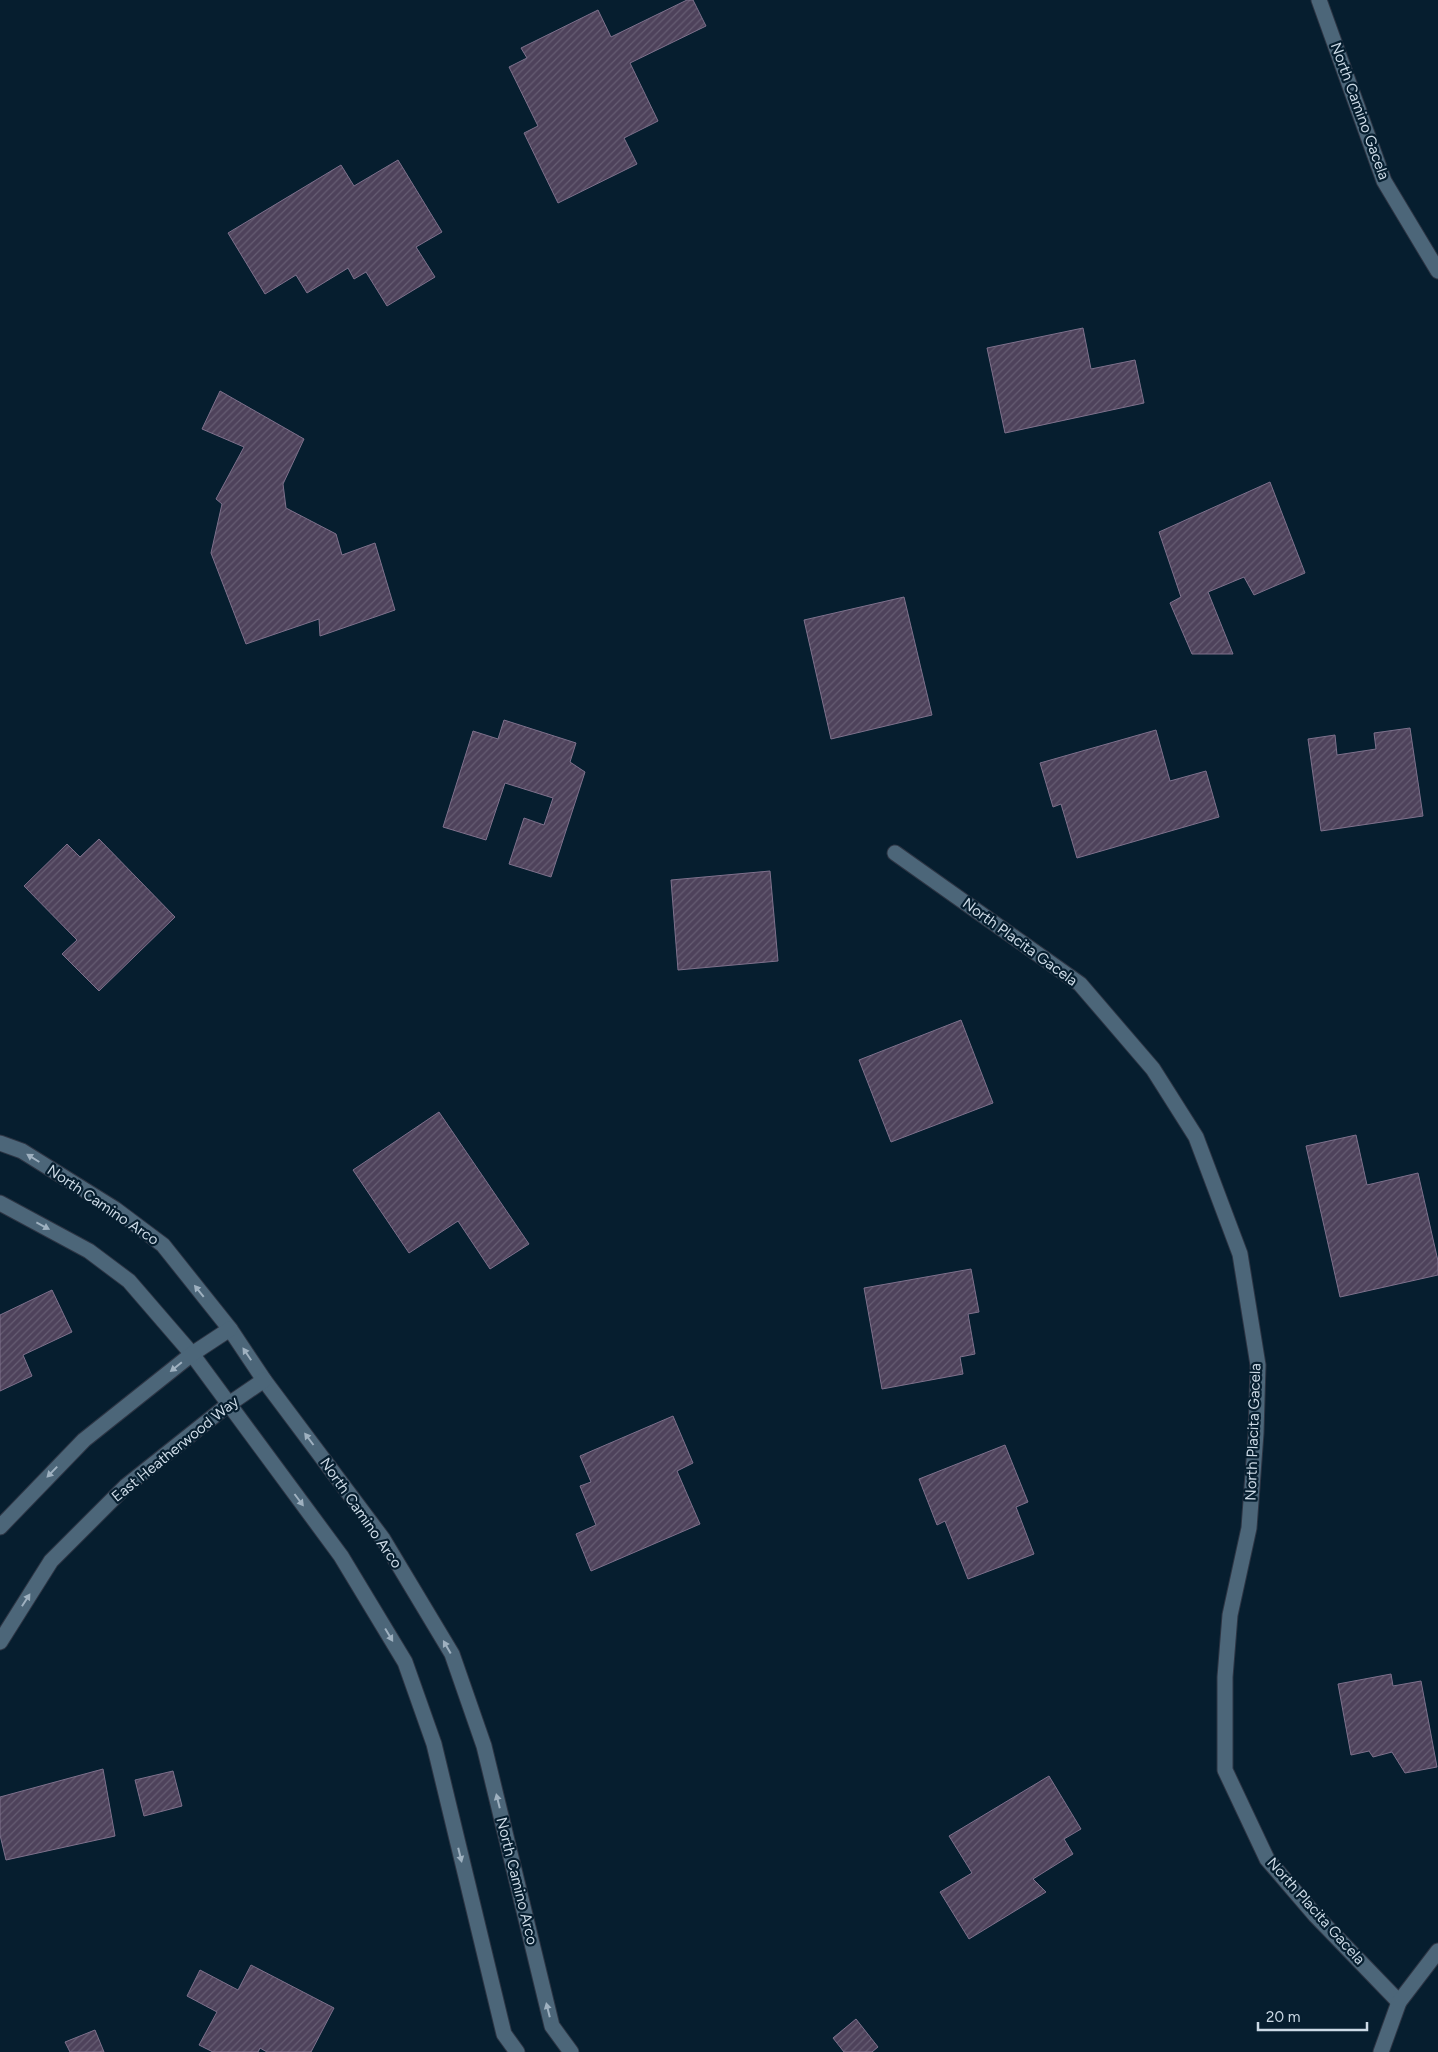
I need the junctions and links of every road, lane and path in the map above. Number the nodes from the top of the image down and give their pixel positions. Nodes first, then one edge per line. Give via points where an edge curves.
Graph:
1 (1319, 0) edge
2 (1438, 271) edge
3 (895, 853) dead end
4 (0, 1144) edge
5 (0, 1204) edge
6 (230, 1329) junction
7 (192, 1354) junction
8 (264, 1380) junction
9 (229, 1404) junction
10 (0, 1527) edge
11 (0, 1642) edge
12 (1438, 1951) edge
13 (1399, 2002) junction
14 (517, 2052) edge
15 (571, 2052) edge
16 (1381, 2052) edge

1 - 2 street, North Camino Gacela via 1384,181
3 - 13 street, North Placita Gacela via 1080,984 1153,1069 1196,1137 1240,1254 1258,1365 1249,1528 1230,1615 1225,1677 1225,1770 1267,1859 1315,1915
6 -> 4 street, North Camino Arco via 163,1245 106,1204 22,1152
5 -> 7 street via 88,1251 129,1281
6 - 7 street
8 -> 6 street, North Camino Arco
7 - 9 street
7 -> 10 street via 84,1440
8 - 9 street, East Heatherwood Way
15 -> 8 street, North Camino Arco via 552,2026 484,1746 452,1654 383,1539
11 -> 9 street, East Heatherwood Way via 51,1561 126,1486
9 -> 14 street via 341,1556 405,1662 434,1744 504,2034
12 - 13 street
13 - 16 street

